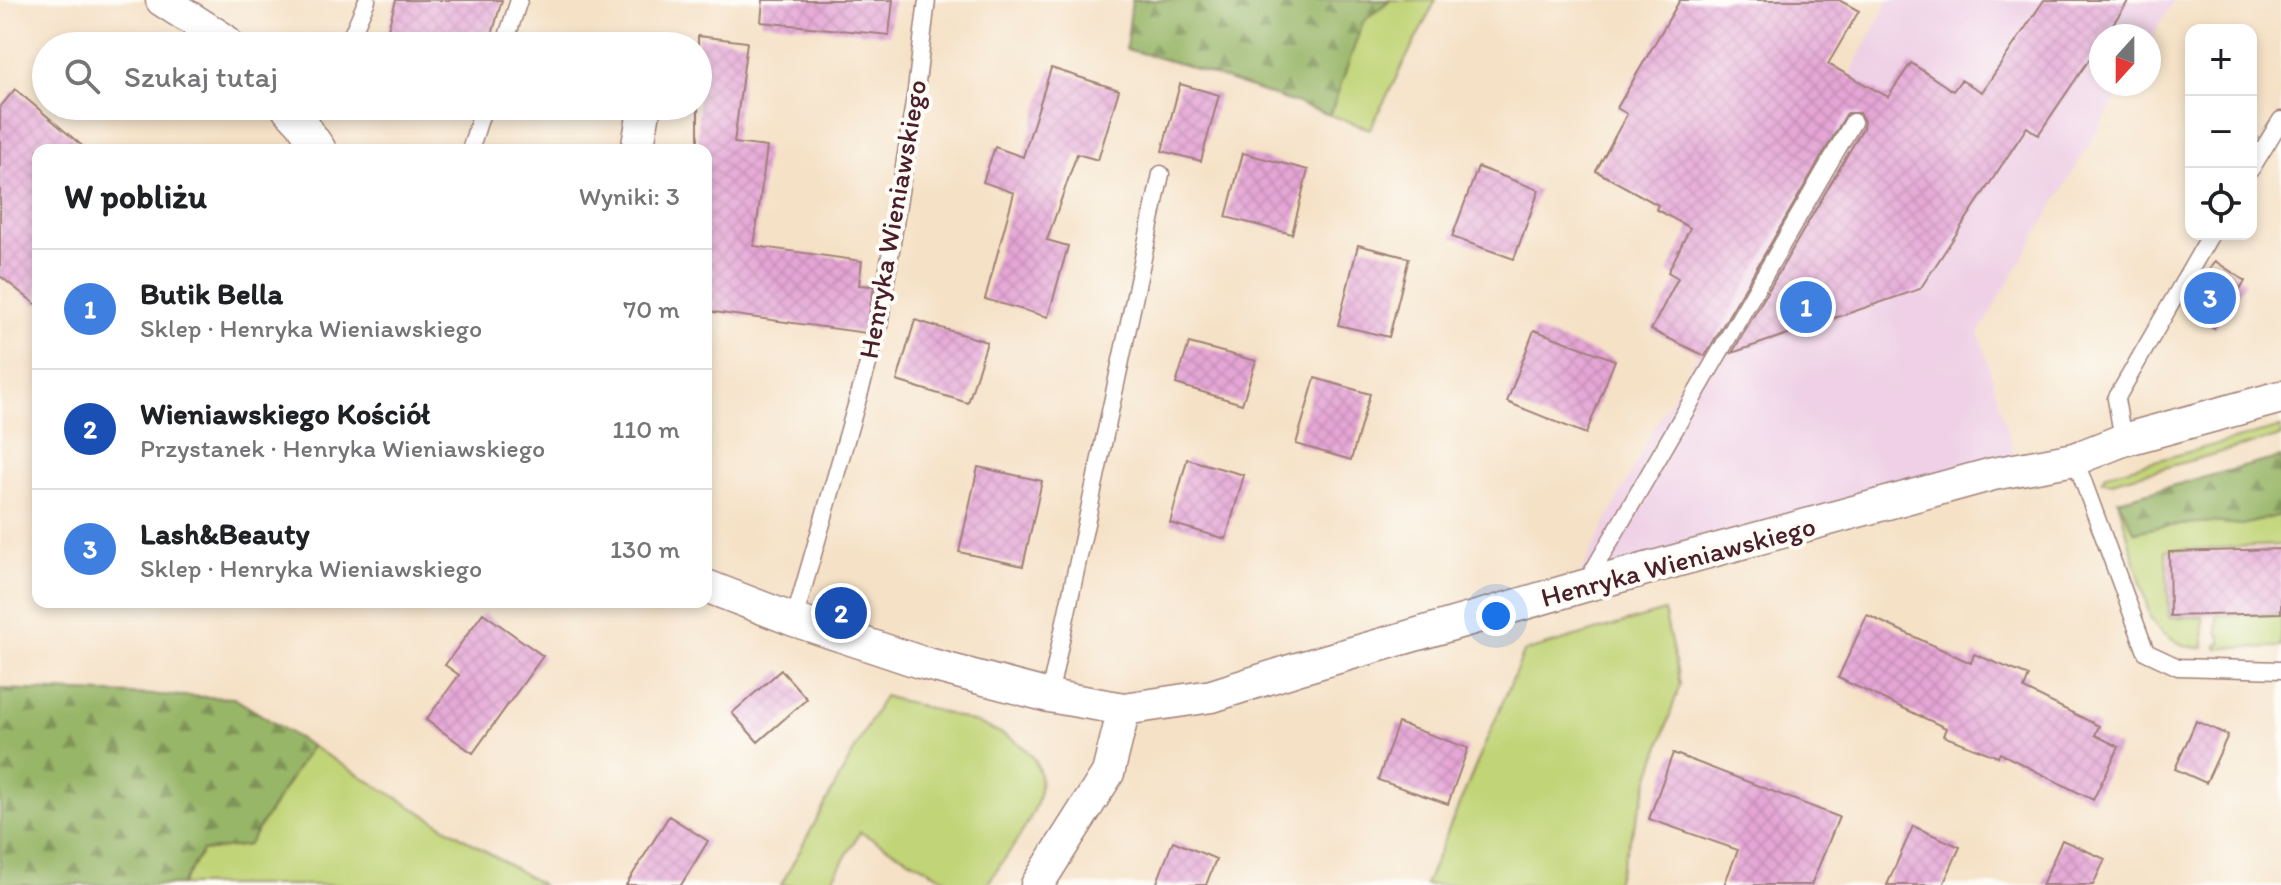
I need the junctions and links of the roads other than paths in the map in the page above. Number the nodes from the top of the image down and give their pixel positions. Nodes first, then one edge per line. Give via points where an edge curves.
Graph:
1 (162, 0) edge
2 (367, 0) edge
3 (519, 0) edge
4 (927, 0) edge
5 (212, 32) edge
6 (353, 32) edge
7 (509, 32) edge
8 (305, 120) edge
9 (480, 120) edge
10 (642, 120) edge
11 (2281, 120) edge
12 (1853, 122) dead end
13 (317, 144) edge
14 (472, 144) edge
15 (638, 144) edge
16 (2252, 168) edge
17 (1161, 174) dead end
18 (2208, 240) edge
19 (2281, 397) edge
20 (2123, 440) junction
21 (2075, 459) junction
22 (1584, 586) junction
23 (712, 588) edge
24 (794, 620) junction
25 (2281, 670) edge
26 (1049, 696) junction
27 (1124, 709) junction
28 (1037, 885) edge

1 - 5 street
2 - 6 lane
3 - 7 lane
4 - 24 lane, Henryka Wieniawskiego via 879,326
8 - 13 street
9 - 14 lane
10 - 15 street
11 - 16 lane
12 - 22 lane
17 - 26 lane
18 - 20 lane via 2116,399
19 - 20 street, Henryka Wieniawskiego
20 - 21 street, Henryka Wieniawskiego
21 - 22 street, Henryka Wieniawskiego via 1993,474
21 - 25 lane via 2146,652 2178,667
22 - 27 street, Henryka Wieniawskiego via 1212,696
23 - 24 street, Henryka Wieniawskiego
24 - 26 street, Henryka Wieniawskiego via 920,662
26 - 27 street, Henryka Wieniawskiego
27 - 28 street via 1108,773

